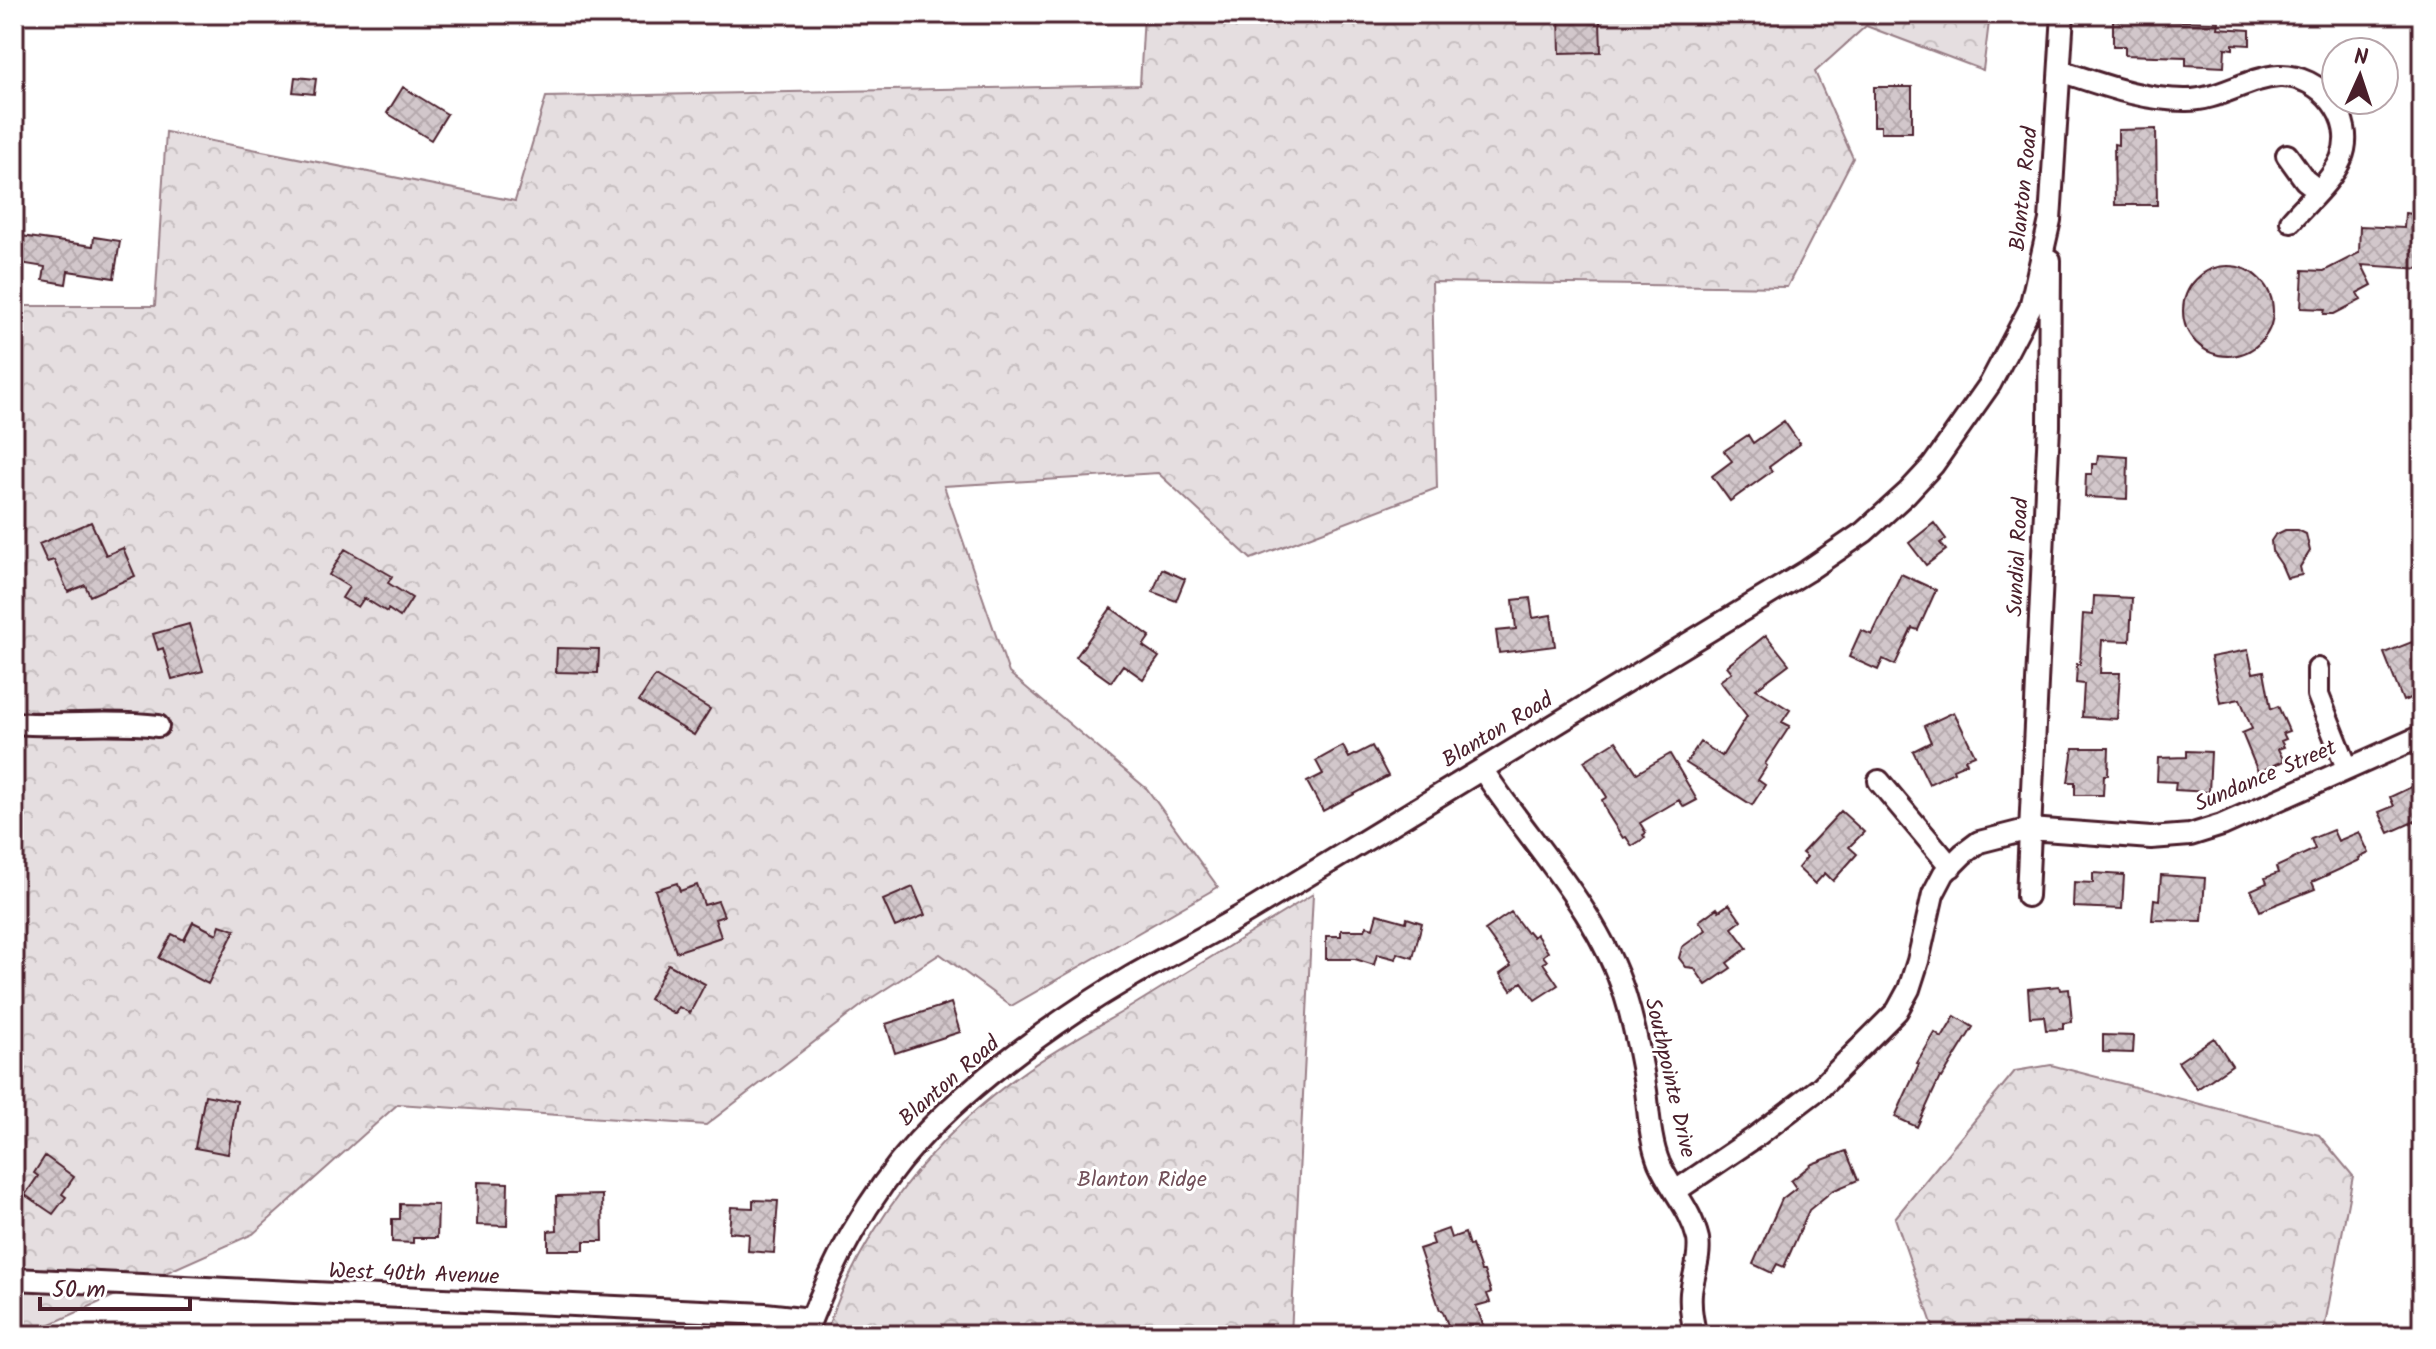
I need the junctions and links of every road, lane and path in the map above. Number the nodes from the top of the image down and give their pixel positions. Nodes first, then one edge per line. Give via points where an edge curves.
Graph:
1 (2063, 14) edge
2 (2060, 71) junction
3 (2287, 155) dead end
4 (2318, 190) junction
5 (2050, 220) junction
6 (2291, 221) dead end
7 (2318, 669) dead end
8 (14, 723) edge
9 (158, 726) dead end
10 (2422, 736) edge
11 (2347, 768) junction
12 (1482, 769) junction
13 (1879, 781) dead end
14 (2030, 829) junction
15 (1951, 867) junction
16 (2027, 896) dead end
17 (1677, 1190) junction
18 (14, 1279) edge
19 (808, 1327) edge
20 (1696, 1335) edge

1 - 2 street, Blanton Road
2 - 4 street via 2169,100 2214,96 2269,77 2301,78 2335,103 2345,132 2343,155
2 - 5 street, Blanton Road
3 - 4 street
4 - 6 street
5 - 12 street, Blanton Road via 2030,308 2014,341 1960,427 1907,493 1864,532 1807,571
5 - 14 street, Sundial Road via 2049,426
7 - 11 street via 2318,695
8 - 9 street
10 - 11 street, Sundance Street
11 - 14 street, Sundance Street via 2190,835 2151,838
12 - 17 street, Southpointe Drive via 1602,939 1639,1043 1659,1162
12 - 19 street, Blanton Road via 1117,985 986,1078 890,1174 844,1244
13 - 15 street
14 - 15 street, Sundance Street via 1979,842
14 - 16 street, Sundial Road
15 - 17 street, Sundance Street via 1933,894 1918,961 1897,1011 1820,1088
17 - 20 street, Southpointe Drive via 1699,1243 1691,1293
18 - 19 street, West 40th Avenue via 765,1314

